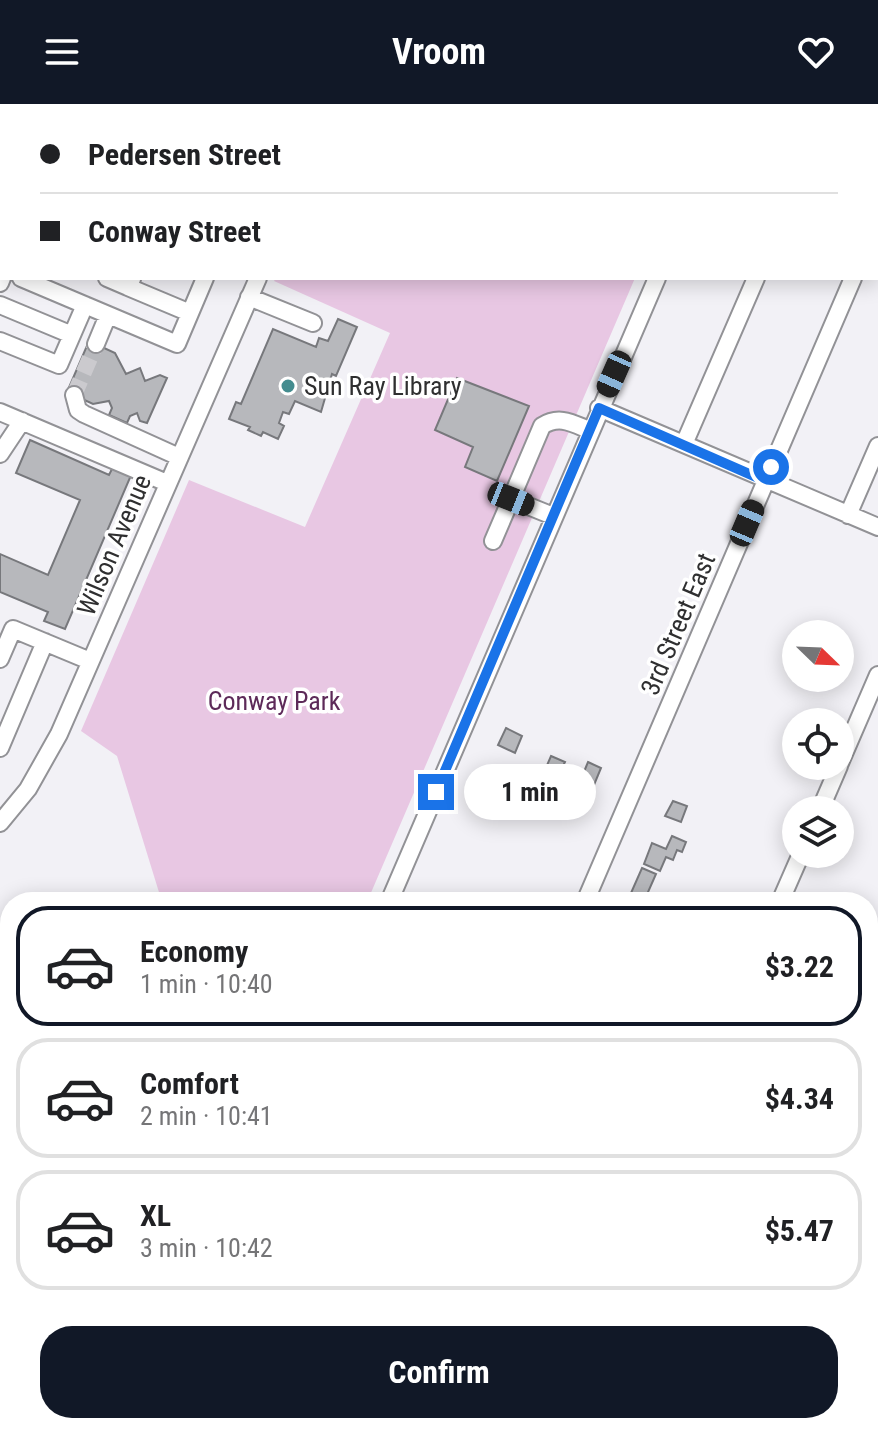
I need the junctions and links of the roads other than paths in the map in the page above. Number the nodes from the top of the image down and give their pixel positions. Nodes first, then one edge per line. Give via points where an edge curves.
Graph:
1 (26, 280) edge
2 (201, 280) edge
3 (257, 280) edge
4 (656, 280) edge
5 (755, 280) edge
6 (852, 280) edge
7 (130, 282) edge
8 (249, 297) junction
9 (0, 305) edge
10 (85, 305) junction
11 (190, 313) junction
12 (108, 315) junction
13 (313, 323) dead end
14 (72, 335) junction
15 (0, 341) edge
16 (96, 344) tunnel mouth
17 (74, 395) dead end
18 (599, 408) junction
19 (0, 412) edge
20 (22, 421) junction
21 (589, 430) junction
22 (684, 444) junction
23 (878, 446) edge
24 (0, 454) edge
25 (179, 457) junction
26 (765, 481) junction
27 (167, 483) junction
28 (511, 499) junction
29 (848, 515) junction
30 (553, 516) junction
31 (878, 527) edge
32 (493, 541) dead end
33 (45, 642) junction
34 (0, 659) edge
35 (90, 661) junction
36 (878, 675) edge
37 (854, 730) edge
38 (0, 748) edge
39 (0, 823) edge
40 (795, 868) edge
41 (393, 892) edge
42 (589, 892) edge
43 (784, 892) edge

1 - 10 street
2 - 11 street
3 - 8 street, Wilson Avenue
4 - 18 street
5 - 22 street
6 - 26 street, 3rd Street East
7 - 11 street
8 - 13 street
8 - 25 street, Wilson Avenue
9 - 14 street
10 - 12 street
10 - 14 street
11 - 12 street via 177,344
12 - 16 street
14 - 15 street via 59,365
17 - 25 street via 84,414
18 - 21 street
18 - 22 street
19 - 20 street
20 - 24 street
20 - 27 street
21 - 28 street via 563,420 542,426
21 - 30 street
22 - 26 street
23 - 29 street
25 - 27 street, Wilson Avenue
26 - 29 street
26 - 42 street, 3rd Street East
27 - 35 street, Wilson Avenue
28 - 30 street
28 - 32 street
29 - 31 street
30 - 41 street
33 - 34 street via 13,629
33 - 35 street
33 - 38 street
35 - 39 street, Wilson Avenue via 47,759
36 - 37 street
40 - 43 street

